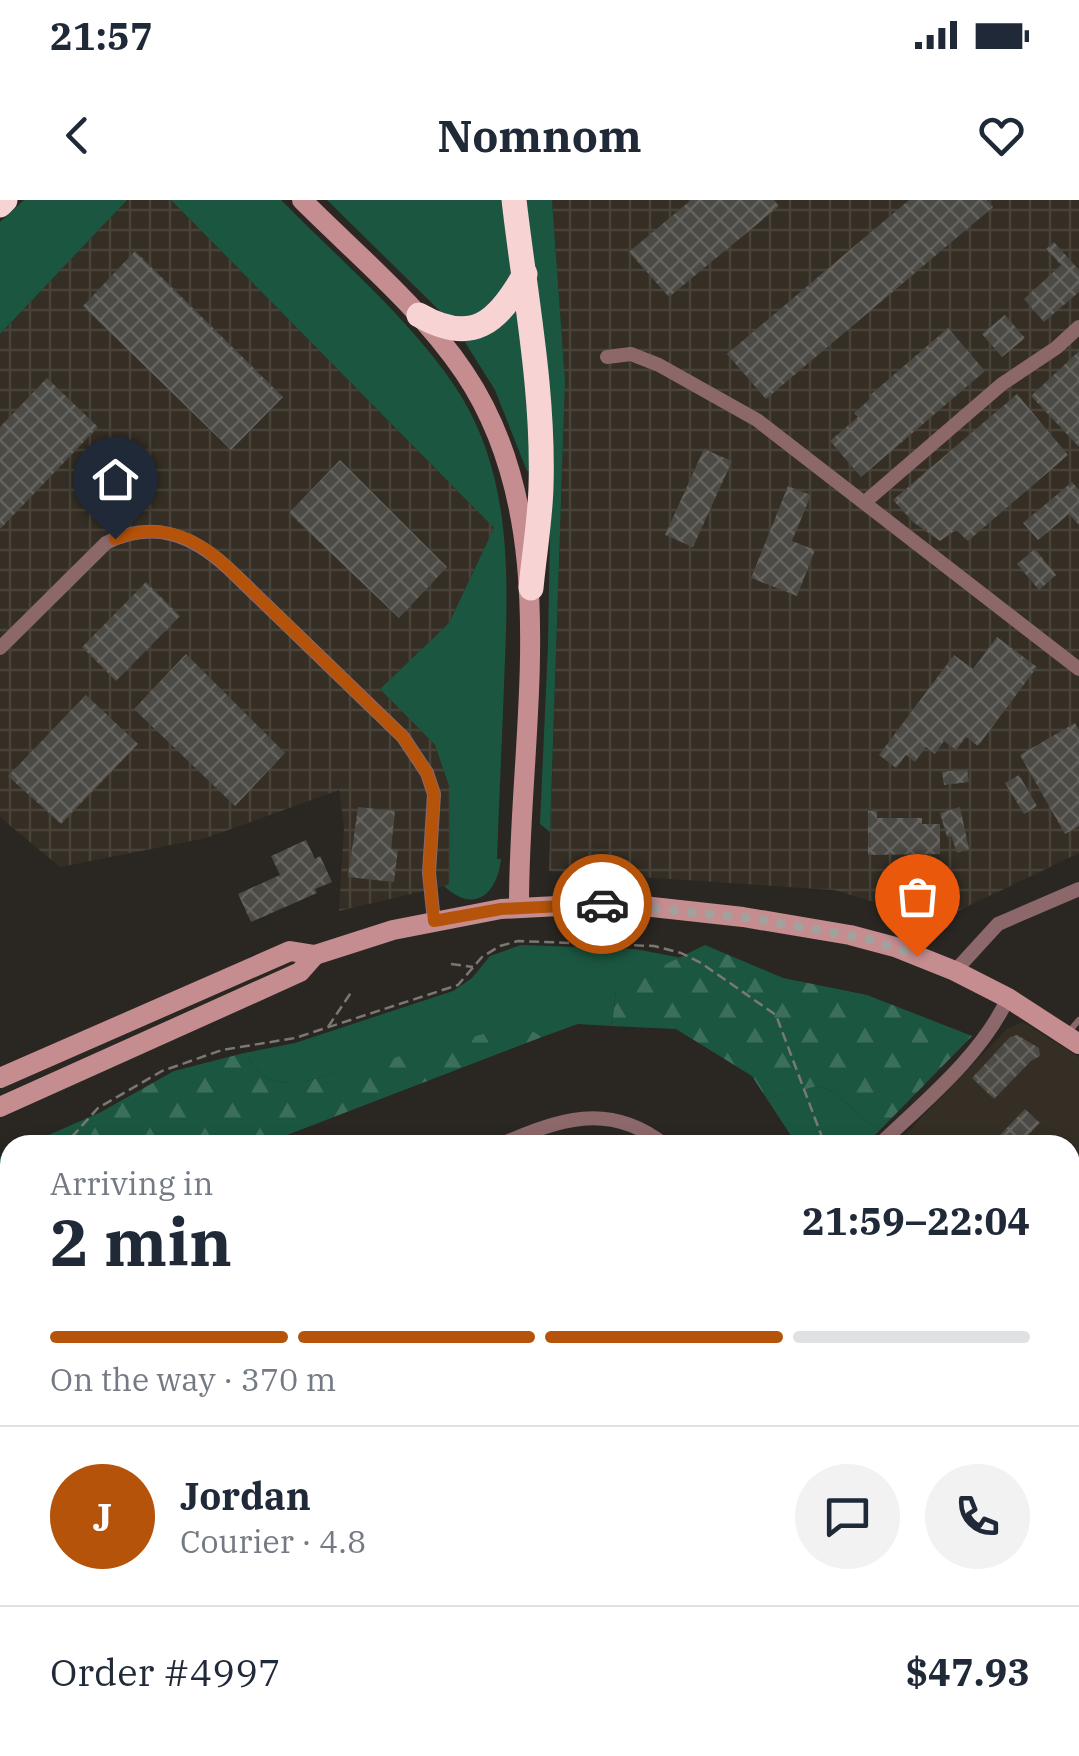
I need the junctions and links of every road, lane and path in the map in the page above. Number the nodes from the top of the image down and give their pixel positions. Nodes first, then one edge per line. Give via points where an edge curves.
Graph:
1 (302, 200) edge
2 (514, 200) edge
3 (525, 274) junction
4 (419, 316) junction
5 (1079, 328) edge
6 (607, 357) dead end
7 (864, 502) junction
8 (531, 588) junction
9 (0, 648) edge
10 (1079, 669) edge
11 (1079, 888) edge
12 (520, 908) junction
13 (434, 921) junction
14 (314, 955) junction
15 (451, 964) dead end
16 (474, 967) junction
17 (954, 971) junction
18 (352, 991) dead end
19 (1008, 998) junction
20 (328, 1027) junction
21 (1075, 1033) edge
22 (0, 1078) edge
23 (0, 1107) edge
24 (74, 1135) edge
25 (523, 1135) edge
26 (648, 1135) edge
27 (821, 1135) edge
28 (889, 1135) edge

1 - 4 main road
2 - 3 highway
3 - 4 highway via 504,308 480,325 452,331
3 - 8 highway via 541,487
4 - 8 main road via 463,371 502,444
5 - 7 street
6 - 7 street via 631,354 724,399
7 - 10 street
8 - 12 main road
9 - 13 street via 115,539 166,531 198,544 416,754 434,794
11 - 17 street via 998,924
12 - 13 main road
12 - 17 main road via 616,903 743,917 868,939
13 - 14 main road
14 - 22 main road via 290,951
14 - 23 main road via 300,972
15 - 16 path
16 - 20 path via 458,985
16 - 27 path via 500,946 518,942 654,946 681,953 776,1015
17 - 19 main road
18 - 20 path
19 - 21 main road
19 - 28 street via 958,1068
20 - 24 path via 162,1071 98,1108
25 - 26 street via 588,1118

